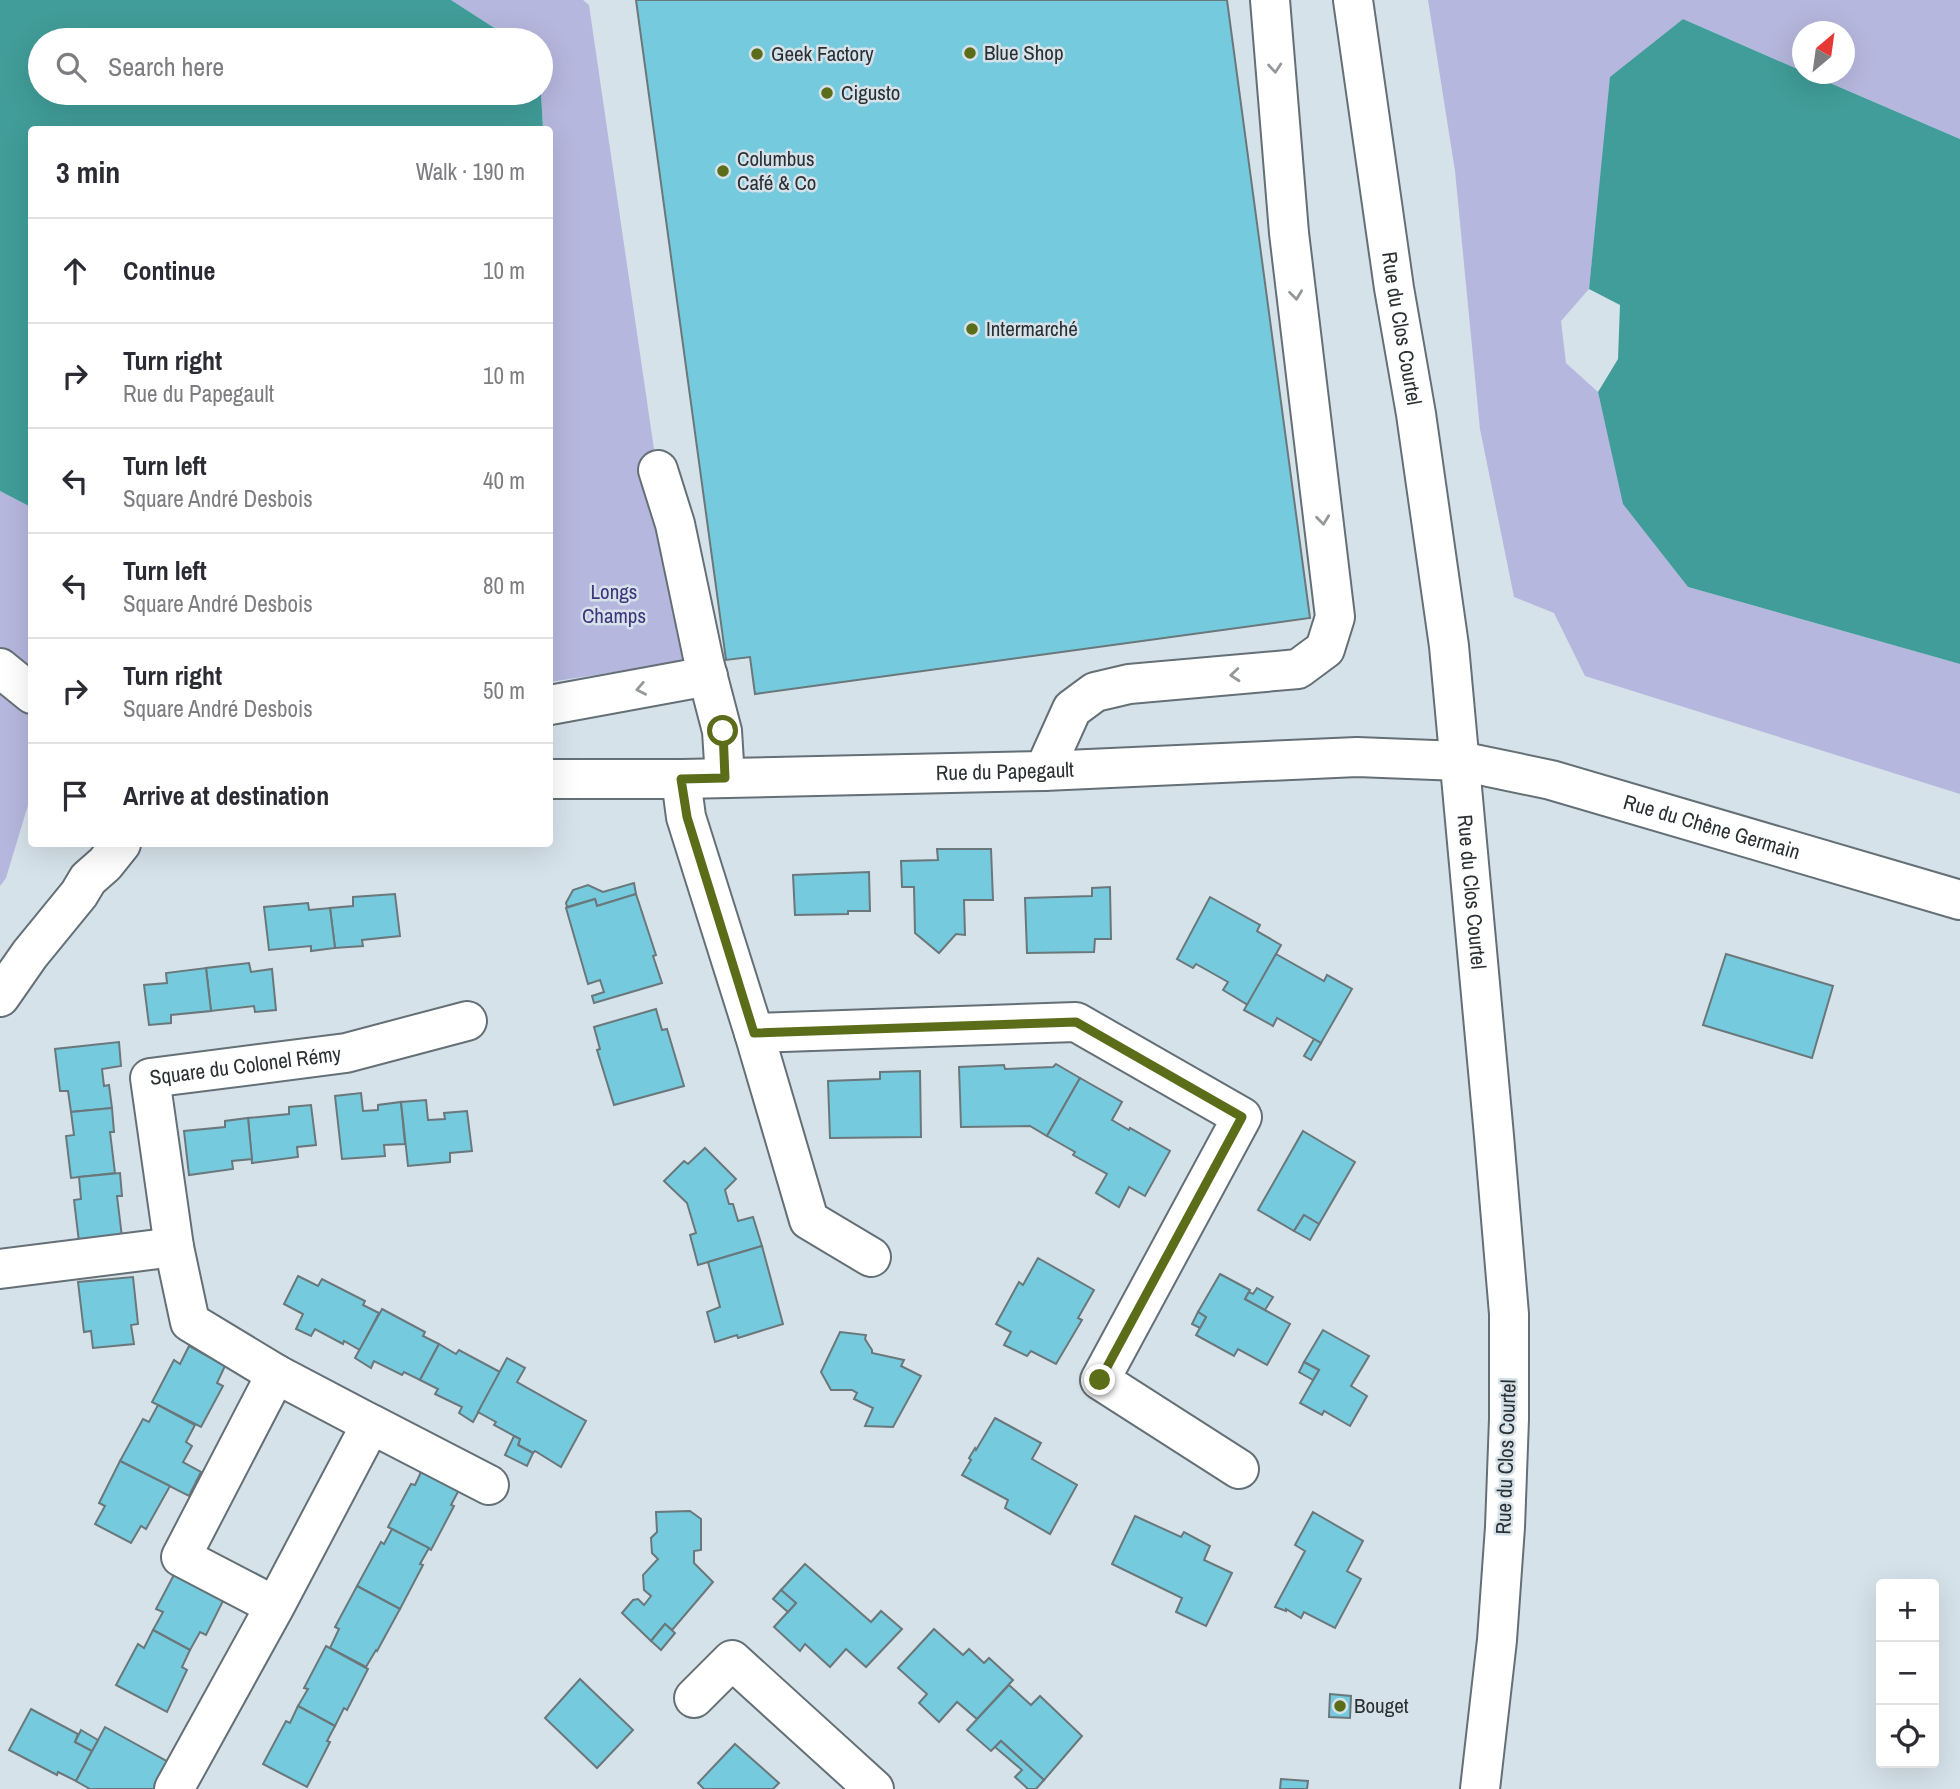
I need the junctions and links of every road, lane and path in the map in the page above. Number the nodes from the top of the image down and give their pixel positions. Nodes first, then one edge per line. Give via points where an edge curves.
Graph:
1 (1269, 0) edge
2 (1353, 0) edge
3 (658, 470) dead end
4 (0, 668) edge
5 (708, 676) junction
6 (28, 692) edge
7 (553, 704) edge
8 (1460, 761) junction
9 (1044, 771) junction
10 (725, 778) junction
11 (553, 779) edge
12 (681, 779) junction
13 (119, 847) edge
14 (1960, 900) edge
15 (0, 998) edge
16 (467, 1021) dead end
17 (754, 1033) junction
18 (174, 1247) junction
19 (872, 1257) dead end
20 (0, 1269) edge
21 (276, 1374) junction
22 (371, 1424) junction
23 (1239, 1469) dead end
24 (489, 1485) dead end
25 (275, 1606) junction
26 (694, 1698) dead end
27 (174, 1789) edge
28 (874, 1789) edge
29 (1480, 1789) edge

1 -> 9 street via 1289,233 1335,617 1325,649 1298,669 1129,684 1095,692 1072,709
2 - 8 street, Rue du Clos Courtel via 1424,468
3 - 5 street via 676,524
4 - 6 street
5 -> 7 street
5 - 10 street via 723,731
8 - 9 street, Rue du Papegault via 1357,757
8 - 14 street, Rue du Chêne Germain via 1551,779
8 - 29 street, Rue du Clos Courtel via 1508,1314 1504,1527
9 - 10 street, Rue du Papegault
10 - 12 street, Rue du Papegault
11 - 12 street, Rue du Papegault
12 - 17 street via 687,817
13 - 15 street via 30,954
16 - 18 street, Square du Colonel Rémy via 346,1053 150,1078
17 - 19 street via 809,1220
17 - 23 street via 1076,1022 1242,1117 1100,1380
18 - 20 street
18 - 21 street, Square du Colonel Rémy via 190,1322
21 - 22 street, Square du Colonel Rémy
21 - 25 street via 181,1557
22 - 24 street, Square du Colonel Rémy
22 - 25 street
25 - 27 street
26 - 28 street via 732,1660

